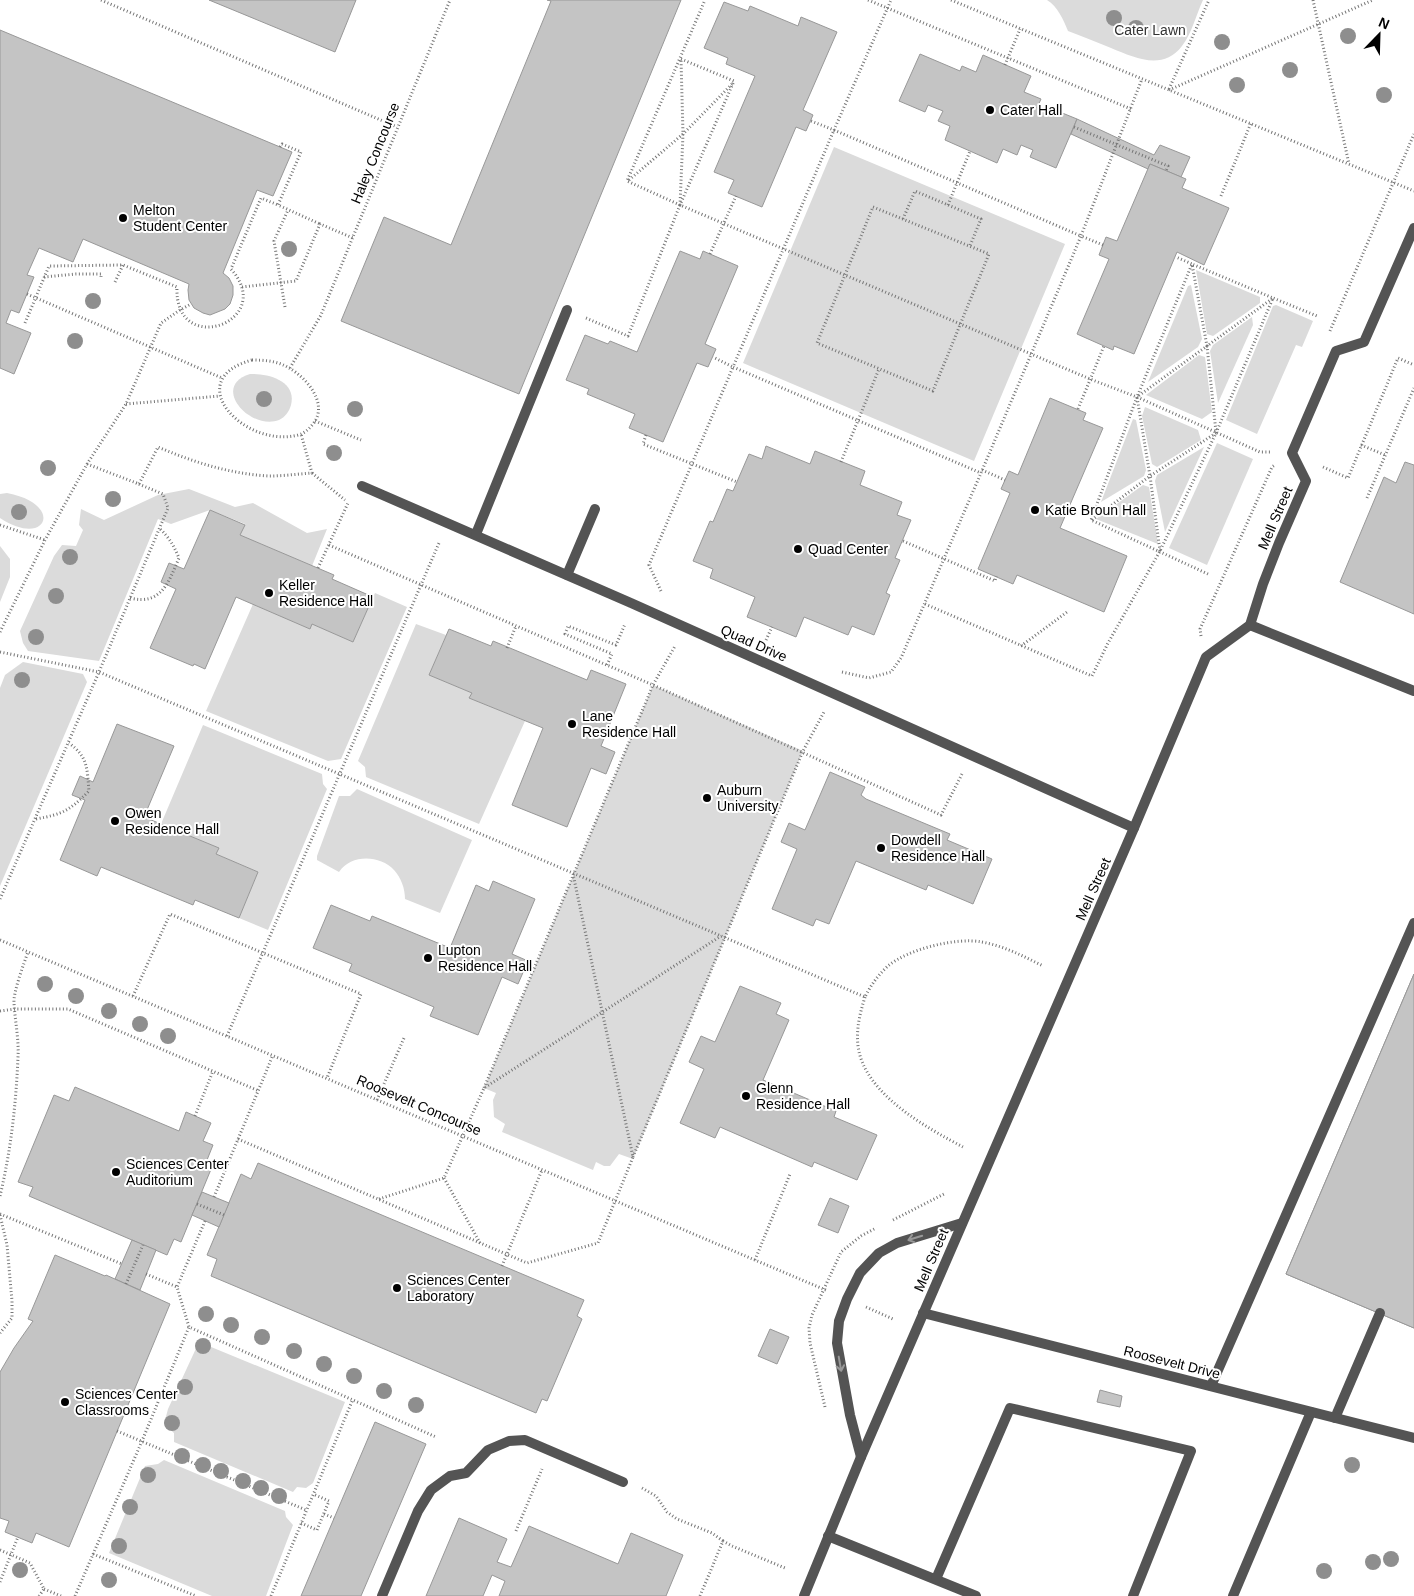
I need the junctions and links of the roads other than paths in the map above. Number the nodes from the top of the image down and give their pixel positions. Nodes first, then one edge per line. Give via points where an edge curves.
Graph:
1 (1414, 228) edge
2 (567, 310) road end
3 (362, 486) dead end
4 (594, 509) dead end
5 (476, 534) junction
6 (567, 575) junction
7 (1250, 625) junction
8 (1414, 691) edge
9 (1134, 828) junction
10 (1414, 923) edge
11 (962, 1223) junction
12 (923, 1313) junction
13 (1380, 1313) dead end
14 (1211, 1386) junction
15 (1311, 1412) junction
16 (1335, 1418) junction
17 (1414, 1438) edge
18 (861, 1457) junction
19 (623, 1482) road end
20 (828, 1536) junction
21 (936, 1580) junction
22 (382, 1596) edge
23 (804, 1596) edge
24 (976, 1596) edge
25 (1133, 1596) edge
26 (1234, 1596) edge

1 - 7 street, Mell Street via 1364,342 1336,350 1292,453 1306,481 1263,584
2 - 5 street
3 - 5 street, Quad Drive
4 - 6 street
5 - 6 street, Quad Drive
6 - 9 street, Quad Drive
7 - 8 street
7 - 9 street, Mell Street via 1206,657
9 - 11 street, Mell Street
10 - 14 street
11 - 12 street, Mell Street
11 -> 18 street via 897,1243 880,1253 860,1273 847,1299 839,1321 837,1343
12 - 14 street, Roosevelt Drive
12 - 18 street, Mell Street
13 - 16 street
14 - 15 street, Roosevelt Drive
15 - 16 street, Roosevelt Drive
15 - 26 street
16 - 17 street, Roosevelt Drive
18 - 20 street, Mell Street
19 - 22 street via 525,1440 509,1441 488,1450 466,1473 450,1476 431,1490 418,1511
20 - 21 street
20 - 23 street, Mell Street
21 - 24 street
21 - 25 street via 1010,1408 1192,1451

